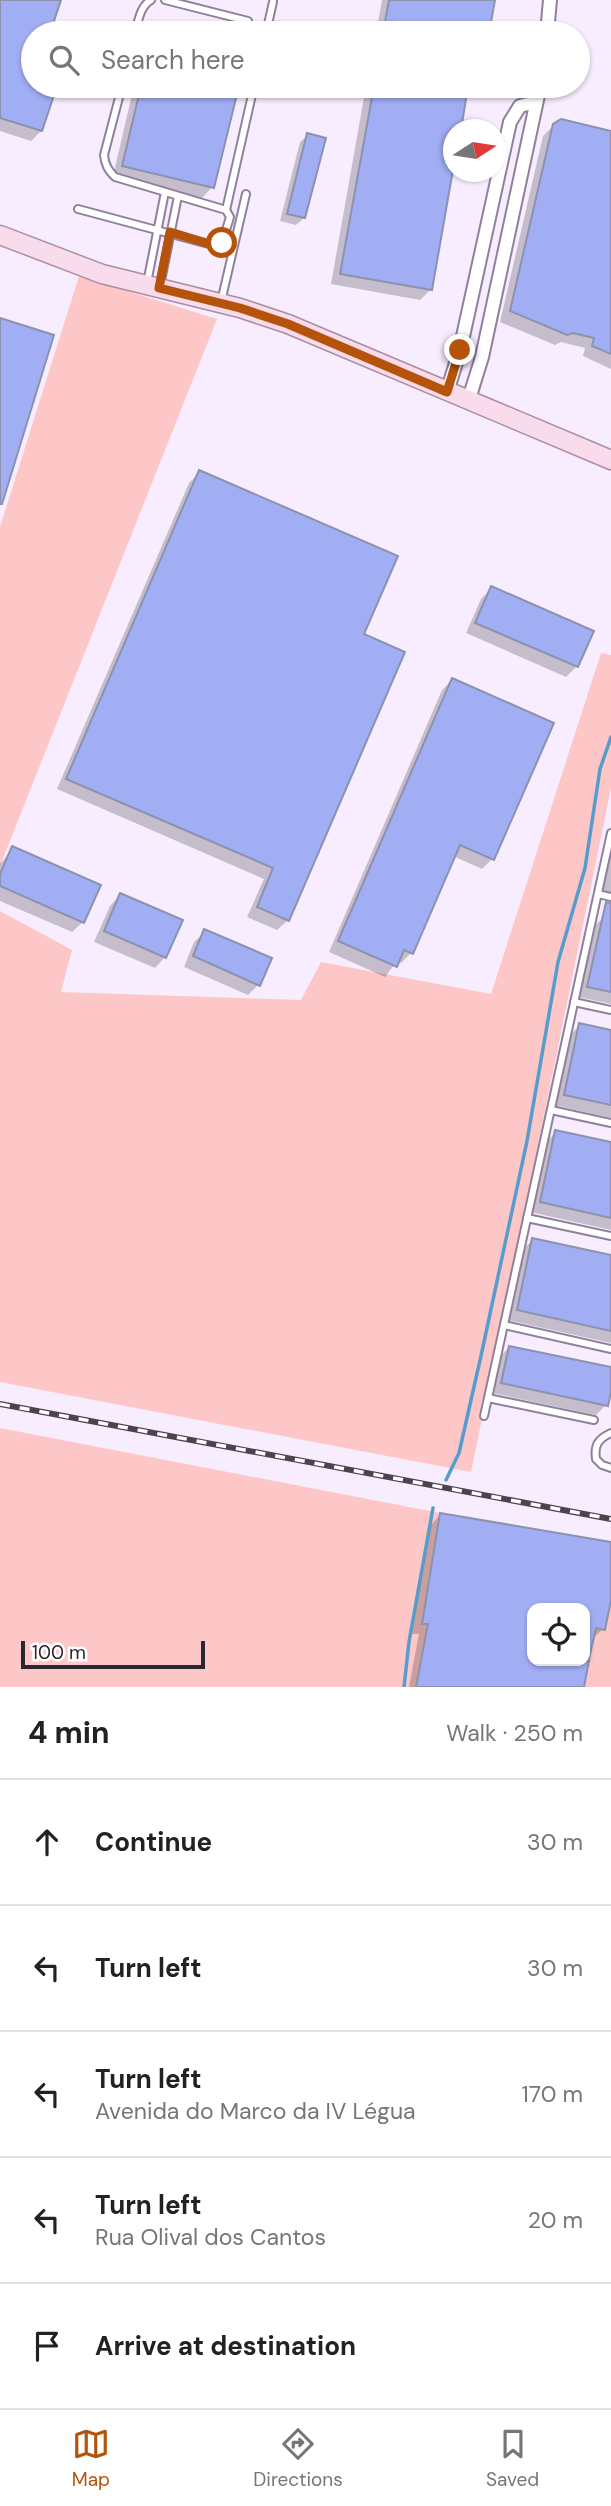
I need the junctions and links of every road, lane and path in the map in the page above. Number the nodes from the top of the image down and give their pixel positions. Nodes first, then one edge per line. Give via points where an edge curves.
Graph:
1 (151, 0) edge
2 (165, 0) edge
3 (550, 0) edge
4 (273, 2) edge
5 (138, 21) edge
6 (248, 21) dead end
7 (269, 21) edge
8 (548, 21) edge
9 (119, 98) edge
10 (251, 98) edge
11 (537, 98) edge
12 (536, 102) junction
13 (165, 192) junction
14 (246, 194) dead end
15 (178, 196) junction
16 (78, 209) dead end
17 (226, 210) junction
18 (157, 229) junction
19 (170, 232) junction
20 (0, 235) edge
21 (153, 286) junction
22 (221, 303) junction
23 (447, 392) junction
24 (468, 401) junction
25 (611, 460) edge
26 (611, 833) edge
27 (598, 894) junction
28 (611, 897) edge
29 (574, 1002) junction
30 (611, 1010) edge
31 (551, 1110) junction
32 (611, 1123) edge
33 (527, 1218) junction
34 (611, 1236) edge
35 (504, 1325) junction
36 (611, 1349) edge
37 (488, 1398) junction
38 (484, 1416) dead end
39 (594, 1420) dead end
40 (611, 1433) edge
41 (611, 1468) edge

1 - 5 lane
2 - 6 lane
3 - 8 street
4 - 7 lane
9 - 13 lane via 105,165 115,177
10 - 17 lane
11 - 12 street
12 - 23 street via 520,106 510,122
12 - 24 street via 482,357
13 - 15 lane
13 - 18 lane
14 - 22 lane
15 - 17 lane
15 - 19 lane
16 - 18 lane
17 - 19 lane via 230,217 220,245
18 - 19 lane
18 - 21 lane
19 - 21 lane
20 - 21 main road via 69,263
21 - 22 main road
22 - 23 main road via 300,329
23 - 24 main road
24 - 25 main road
26 - 27 lane
27 - 28 lane
27 - 29 lane
29 - 30 lane
29 - 31 lane
31 - 32 lane
31 - 33 lane
33 - 34 lane
33 - 35 lane
35 - 36 lane
35 - 37 lane
37 - 38 lane
37 - 39 lane
40 - 41 lane via 598,1440 595,1449 596,1459

